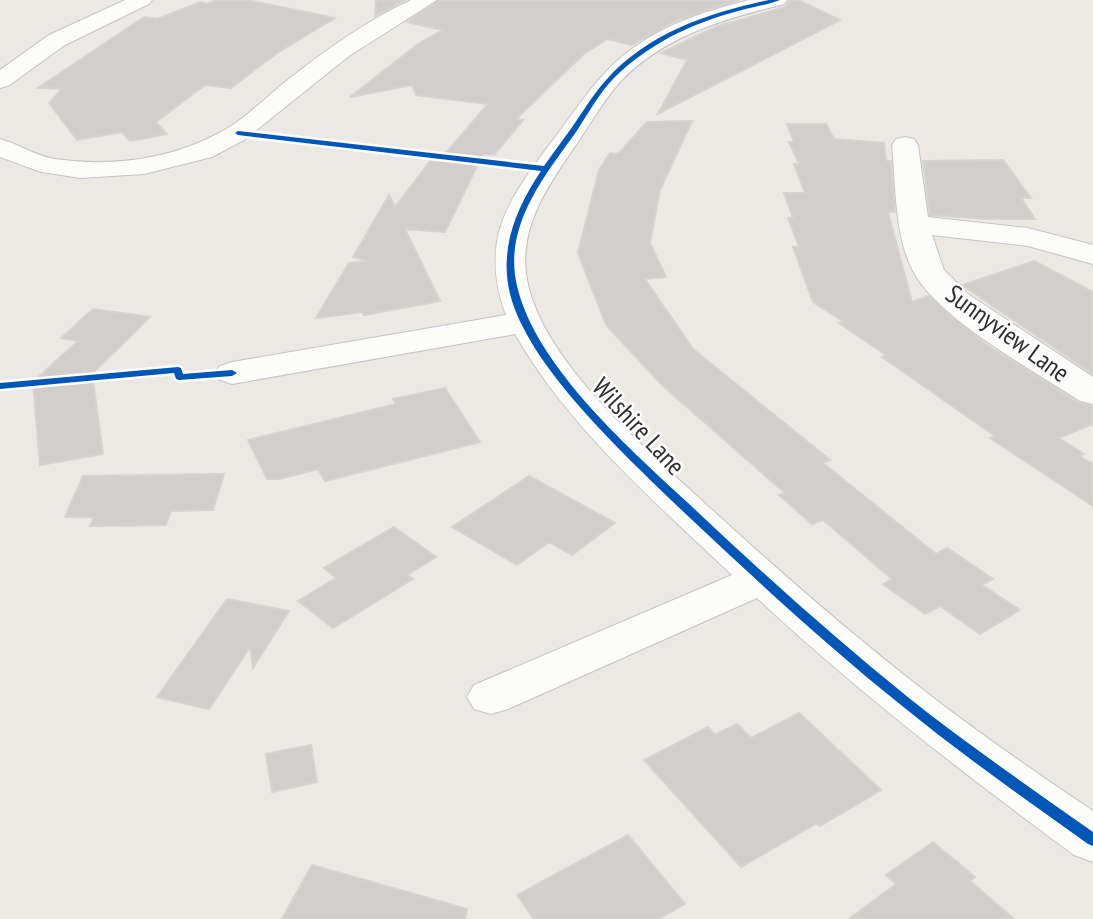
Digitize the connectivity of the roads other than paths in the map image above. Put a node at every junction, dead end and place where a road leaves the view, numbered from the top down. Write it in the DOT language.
graph roads {
  1 [pos="142,0"];
  2 [pos="427,0"];
  3 [pos="777,0"];
  4 [pos="0,82"];
  5 [pos="905,145"];
  6 [pos="0,147"];
  7 [pos="917,225"];
  8 [pos="1093,255"];
  9 [pos="526,322"];
  10 [pos="232,373"];
  11 [pos="1093,393"];
  12 [pos="761,579"];
  13 [pos="491,697"];
  14 [pos="1093,840"];
  1 -- 4 [label="street"];
  2 -- 6 [label="street"];
  3 -- 9 [label="street, Wilshire Lane"];
  5 -- 7 [label="street, Sunnyview Lane"];
  7 -- 8 [label="street"];
  7 -- 11 [label="street, Sunnyview Lane"];
  9 -- 10 [label="street"];
  9 -- 12 [label="street, Wilshire Lane"];
  12 -- 13 [label="street"];
  12 -- 14 [label="street, Wilshire Lane"];
}
